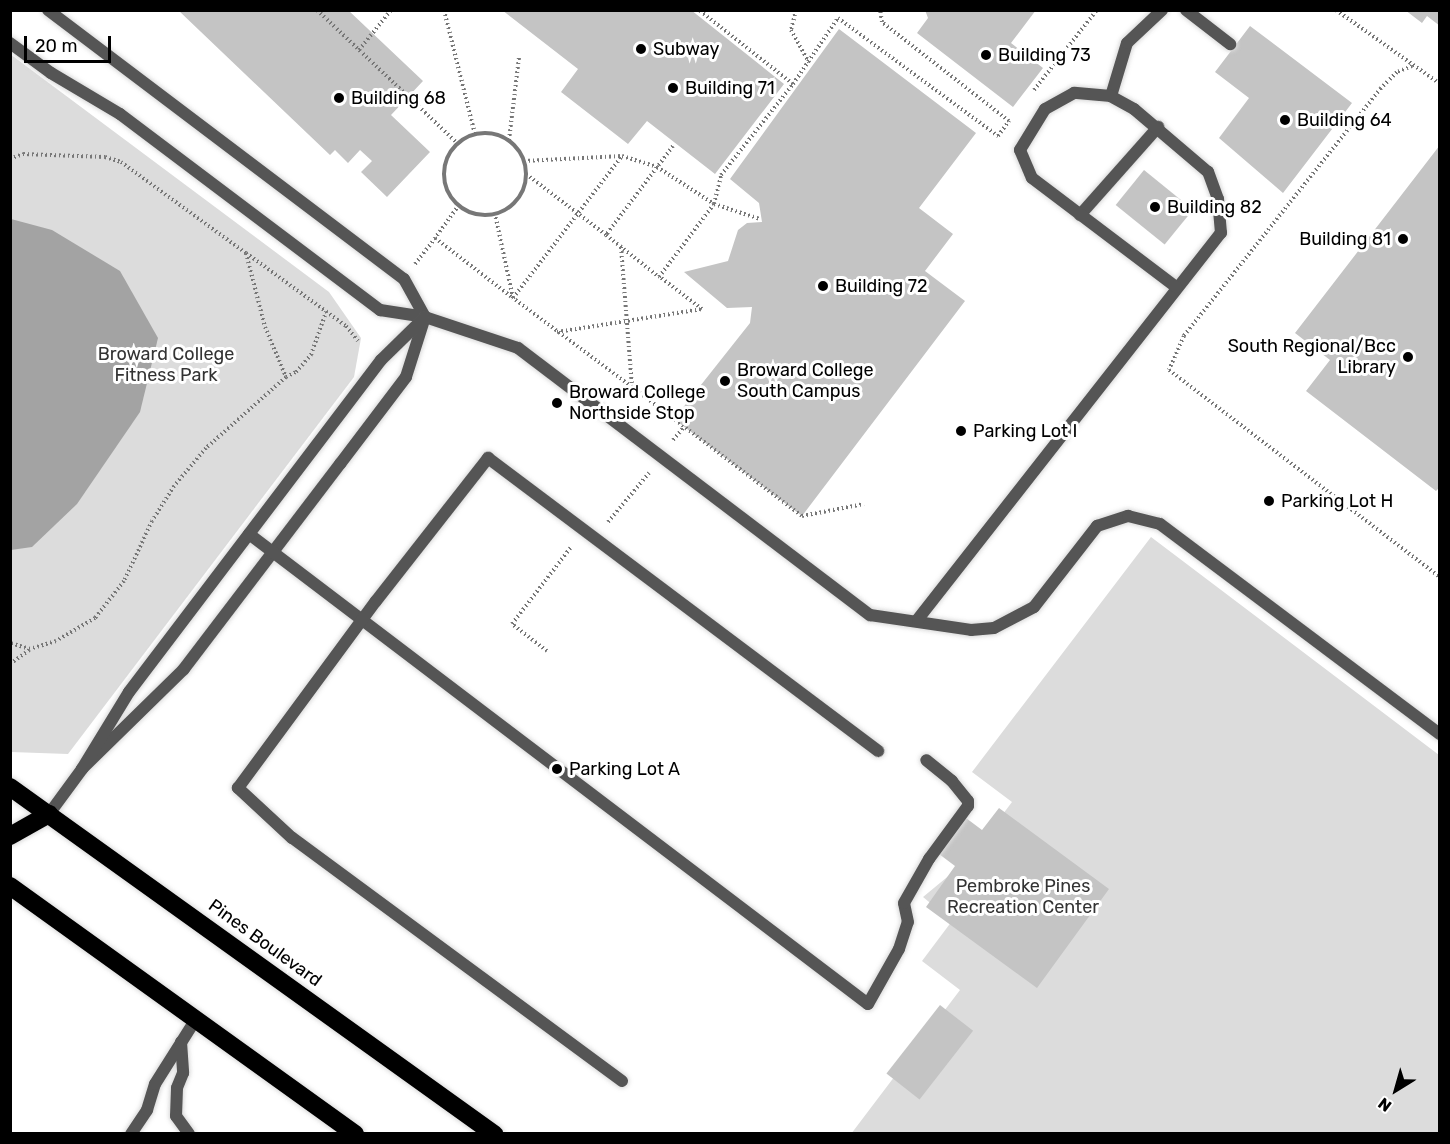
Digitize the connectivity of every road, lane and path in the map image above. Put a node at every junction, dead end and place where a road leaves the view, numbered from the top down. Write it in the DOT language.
graph roads {
  1 [pos="48,10"];
  2 [pos="317,10"];
  3 [pos="391,10"];
  4 [pos="444,10"];
  5 [pos="699,10"];
  6 [pos="796,10"];
  7 [pos="880,10"];
  8 [pos="1097,10"];
  9 [pos="1162,10"];
  10 [pos="1186,10"];
  11 [pos="1336,10"];
  12 [pos="10,43"];
  13 [pos="1230,44"];
  14 [pos="359,50"];
  15 [pos="519,57"];
  16 [pos="809,62"];
  17 [pos="1412,66"];
  18 [pos="793,84"];
  19 [pos="1440,84"];
  20 [pos="1111,96"];
  21 [pos="1026,100"];
  22 [pos="1012,118"];
  23 [pos="1158,127"];
  24 [pos="475,134"];
  25 [pos="998,136"];
  26 [pos="509,140"];
  27 [pos="457,143"];
  28 [pos="673,146"];
  29 [pos="622,156"];
  30 [pos="10,159"];
  31 [pos="524,161"];
  32 [pos="657,167"];
  33 [pos="526,174"];
  34 [pos="714,204"];
  35 [pos="459,205"];
  36 [pos="495,214"];
  37 [pos="578,214"];
  38 [pos="1080,215"];
  39 [pos="760,219"];
  40 [pos="606,234"];
  41 [pos="435,238"];
  42 [pos="621,247"];
  43 [pos="246,253"];
  44 [pos="414,265"];
  45 [pos="659,277"];
  46 [pos="1176,287"];
  47 [pos="513,298"];
  48 [pos="326,312"];
  49 [pos="425,317"];
  50 [pos="627,321"];
  51 [pos="556,332"];
  52 [pos="358,341"];
  53 [pos="286,377"];
  54 [pos="632,387"];
  55 [pos="864,504"];
  56 [pos="612,520"];
  57 [pos="584,530"];
  58 [pos="249,534"];
  59 [pos="272,552"];
  60 [pos="1440,576"];
  61 [pos="918,619"];
  62 [pos="361,621"];
  63 [pos="10,643"];
  64 [pos="30,649"];
  65 [pos="547,651"];
  66 [pos="10,663"];
  67 [pos="1440,734"];
  68 [pos="878,750"];
  69 [pos="926,760"];
  70 [pos="82,770"];
  71 [pos="10,787"];
  72 [pos="49,814"];
  73 [pos="10,836"];
  74 [pos="10,886"];
  75 [pos="196,1019"];
  76 [pos="181,1042"];
  77 [pos="621,1081"];
  78 [pos="131,1134"];
  79 [pos="189,1134"];
  80 [pos="355,1134"];
  81 [pos="494,1134"];
  1 -- 49 [label="lane"];
  2 -- 14 [label="path"];
  3 -- 14 [label="path"];
  4 -- 24 [label="path"];
  5 -- 18 [label="path"];
  6 -- 16 [label="path"];
  7 -- 25 [label="path"];
  8 -- 21 [label="path"];
  9 -- 20 [label="lane"];
  10 -- 13 [label="lane"];
  11 -- 17 [label="path"];
  12 -- 49 [label="lane"];
  14 -- 27 [label="path"];
  15 -- 26 [label="path"];
  16 -- 18 [label="path"];
  16 -- 25 [label="path"];
  17 -- 19 [label="path"];
  17 -- 60 [label="path"];
  18 -- 34 [label="path"];
  20 -- 23 [label="lane"];
  20 -- 38 [label="lane"];
  22 -- 25 [label="path"];
  23 -- 38 [label="lane"];
  23 -- 46 [label="lane"];
  24 -- 26 [label="path"];
  24 -- 27 [label="path"];
  26 -- 31 [label="path"];
  27 -- 35 [label="path"];
  28 -- 32 [label="path"];
  29 -- 31 [label="path"];
  29 -- 32 [label="path"];
  29 -- 37 [label="path"];
  30 -- 43 [label="path"];
  31 -- 33 [label="path"];
  32 -- 34 [label="path"];
  32 -- 40 [label="path"];
  33 -- 36 [label="path"];
  33 -- 37 [label="path"];
  34 -- 39 [label="path"];
  34 -- 45 [label="path"];
  35 -- 36 [label="path"];
  35 -- 41 [label="path"];
  36 -- 47 [label="path"];
  37 -- 40 [label="path"];
  37 -- 47 [label="path"];
  38 -- 46 [label="lane"];
  40 -- 42 [label="path"];
  41 -- 44 [label="path"];
  41 -- 47 [label="path"];
  42 -- 45 [label="path"];
  42 -- 50 [label="path"];
  43 -- 48 [label="path"];
  43 -- 53 [label="path"];
  45 -- 50 [label="path"];
  46 -- 61 [label="lane"];
  47 -- 51 [label="path"];
  48 -- 52 [label="path"];
  48 -- 53 [label="path"];
  49 -- 58 [label="lane"];
  49 -- 59 [label="lane"];
  49 -- 61 [label="lane"];
  50 -- 51 [label="path"];
  50 -- 54 [label="path"];
  51 -- 54 [label="path"];
  53 -- 64 [label="path"];
  54 -- 55 [label="path"];
  56 -- 57 [label="path"];
  57 -- 62 [label="lane"];
  57 -- 65 [label="path"];
  57 -- 68 [label="lane"];
  58 -- 59 [label="lane"];
  58 -- 70 [label="lane"];
  59 -- 62 [label="lane"];
  59 -- 70 [label="lane"];
  61 -- 67 [label="lane"];
  62 -- 69 [label="lane"];
  62 -- 77 [label="lane"];
  63 -- 64 [label="path"];
  64 -- 66 [label="path"];
  70 -- 72 [label="lane"];
  71 -- 72 [label="highway, Pines Boulevard"];
  72 -- 73 [label="highway"];
  72 -- 81 [label="highway, Pines Boulevard"];
  74 -- 75 [label="highway"];
  75 -- 76 [label="lane"];
  75 -- 80 [label="highway"];
  76 -- 78 [label="lane"];
  76 -- 79 [label="lane"];
}
